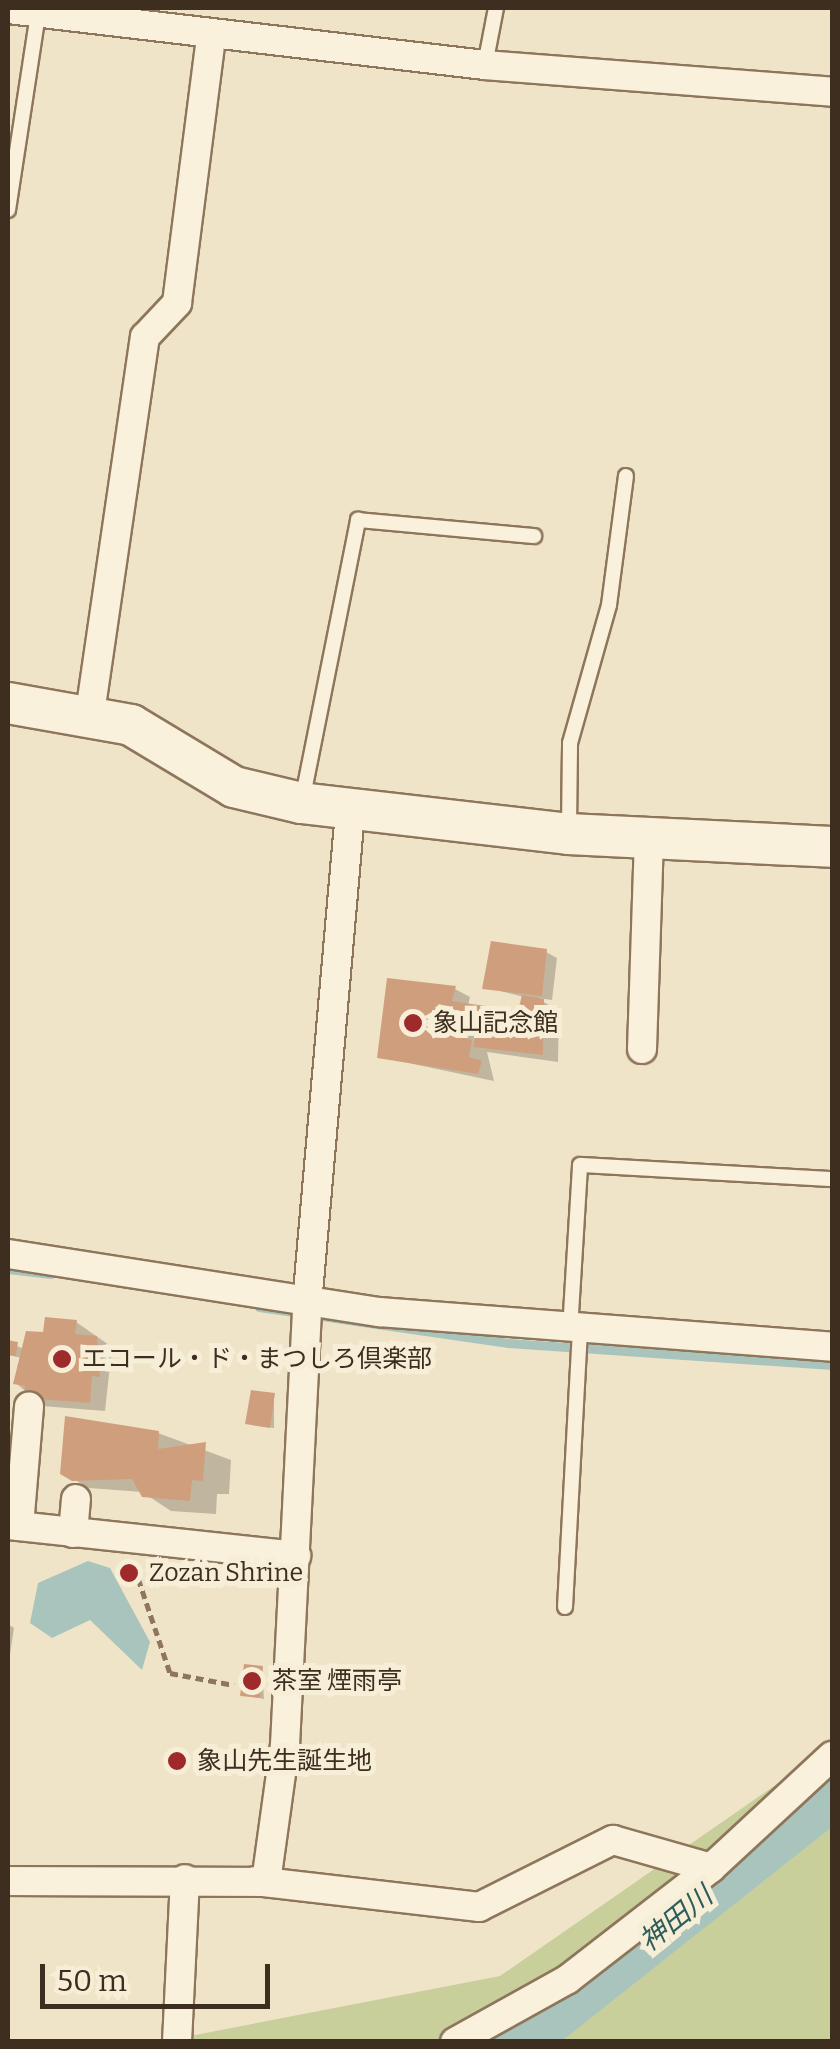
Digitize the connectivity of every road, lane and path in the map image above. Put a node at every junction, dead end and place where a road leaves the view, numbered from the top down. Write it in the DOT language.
graph roads {
  1 [pos="496,8"];
  2 [pos="8,9"];
  3 [pos="38,13"];
  4 [pos="211,38"];
  5 [pos="485,65"];
  6 [pos="832,92"];
  7 [pos="8,210"];
  8 [pos="626,476"];
  9 [pos="534,536"];
  10 [pos="8,703"];
  11 [pos="89,720"];
  12 [pos="301,804"];
  13 [pos="350,810"];
  14 [pos="568,834"];
  15 [pos="650,838"];
  16 [pos="832,846"];
  17 [pos="642,1049"];
  18 [pos="832,1180"];
  19 [pos="8,1254"];
  20 [pos="306,1304"];
  21 [pos="575,1330"];
  22 [pos="832,1347"];
  23 [pos="30,1406"];
  24 [pos="76,1499"];
  25 [pos="13,1526"];
  26 [pos="73,1532"];
  27 [pos="127,1539"];
  28 [pos="296,1556"];
  29 [pos="565,1607"];
  30 [pos="234,1685"];
  31 [pos="832,1756"];
  32 [pos="711,1868"];
  33 [pos="185,1879"];
  34 [pos="8,1881"];
  35 [pos="254,1881"];
  36 [pos="177,2042"];
  37 [pos="456,2042"];
  1 -- 5 [label="lane"];
  2 -- 3 [label="street"];
  3 -- 4 [label="street"];
  3 -- 7 [label="lane"];
  4 -- 5 [label="street"];
  4 -- 11 [label="street"];
  5 -- 6 [label="street"];
  8 -- 14 [label="lane"];
  9 -- 12 [label="lane"];
  10 -- 11 [label="street"];
  11 -- 12 [label="street"];
  12 -- 13 [label="street"];
  13 -- 14 [label="street"];
  13 -- 20 [label="street"];
  14 -- 15 [label="street"];
  15 -- 16 [label="street"];
  15 -- 17 [label="street"];
  18 -- 21 [label="lane"];
  19 -- 20 [label="street"];
  20 -- 21 [label="street"];
  20 -- 28 [label="street"];
  21 -- 22 [label="street"];
  21 -- 29 [label="lane"];
  23 -- 25 [label="street"];
  24 -- 26 [label="street"];
  25 -- 26 [label="street"];
  26 -- 27 [label="street"];
  27 -- 28 [label="street"];
  27 -- 30 [label="path"];
  28 -- 35 [label="street"];
  31 -- 32 [label="street"];
  32 -- 35 [label="street"];
  32 -- 37 [label="street"];
  33 -- 34 [label="street"];
  33 -- 35 [label="street"];
  33 -- 36 [label="street"];
}
